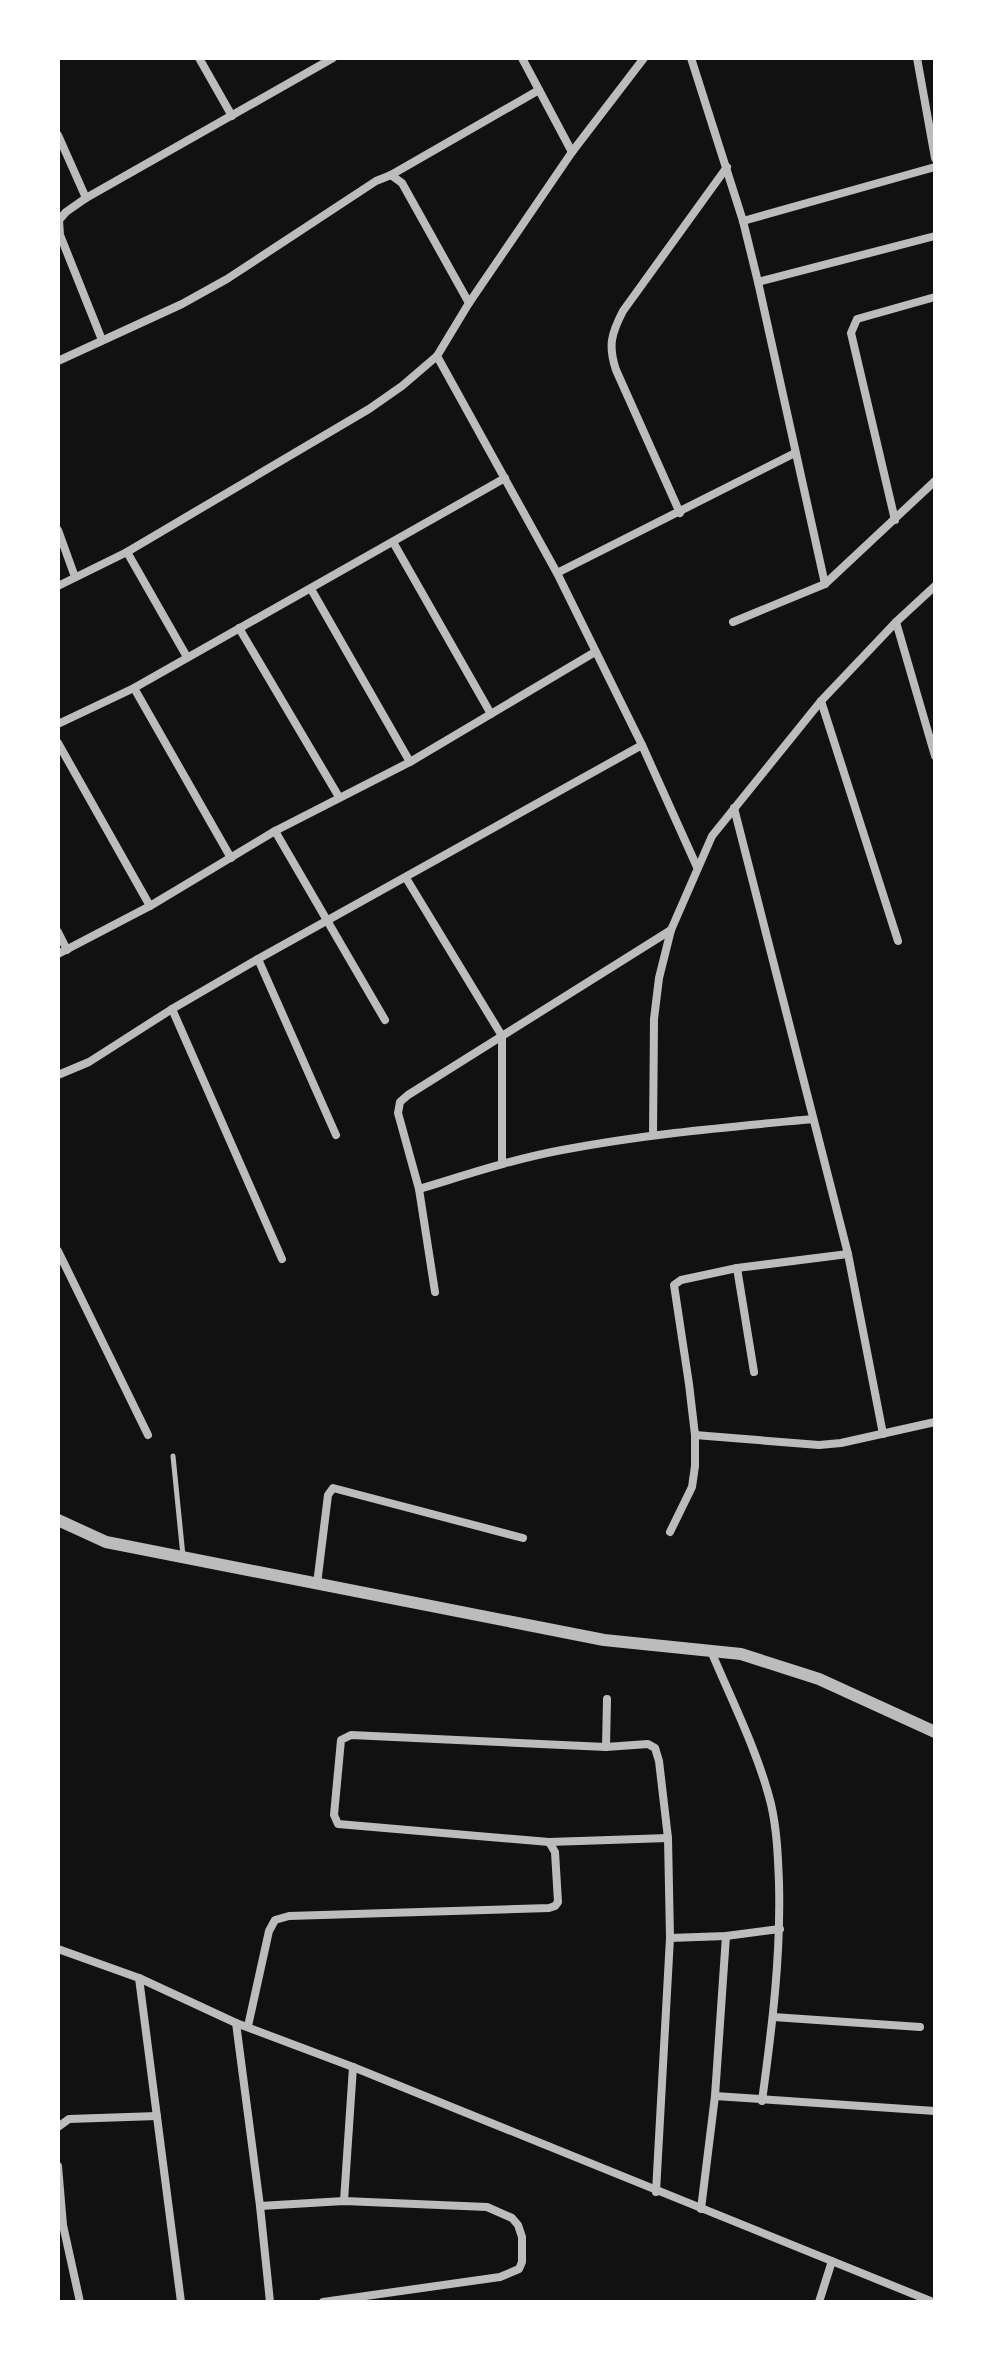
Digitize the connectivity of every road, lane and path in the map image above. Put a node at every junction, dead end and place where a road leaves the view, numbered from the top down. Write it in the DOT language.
graph roads {
  1 [pos="199,58"];
  2 [pos="333,58"];
  3 [pos="522,58"];
  4 [pos="644,58"];
  5 [pos="691,58"];
  6 [pos="917,58"];
  7 [pos="320,61"];
  8 [pos="539,90"];
  9 [pos="232,116"];
  10 [pos="58,135"];
  11 [pos="572,152"];
  12 [pos="935,158"];
  13 [pos="727,167"];
  14 [pos="935,167"];
  15 [pos="391,175"];
  16 [pos="86,198"];
  17 [pos="743,221"];
  18 [pos="935,236"];
  19 [pos="758,282"];
  20 [pos="935,297"];
  21 [pos="469,303"];
  22 [pos="102,340"];
  23 [pos="437,356"];
  24 [pos="58,361"];
  25 [pos="795,453"];
  26 [pos="505,478"];
  27 [pos="935,481"];
  28 [pos="680,513"];
  29 [pos="895,520"];
  30 [pos="58,530"];
  31 [pos="393,542"];
  32 [pos="127,552"];
  33 [pos="557,573"];
  34 [pos="75,577"];
  35 [pos="825,584"];
  36 [pos="58,586"];
  37 [pos="935,586"];
  38 [pos="311,589"];
  39 [pos="733,622"];
  40 [pos="896,622"];
  41 [pos="239,628"];
  42 [pos="595,652"];
  43 [pos="187,657"];
  44 [pos="134,688"];
  45 [pos="821,701"];
  46 [pos="491,714"];
  47 [pos="58,724"];
  48 [pos="58,743"];
  49 [pos="642,745"];
  50 [pos="935,756"];
  51 [pos="410,762"];
  52 [pos="339,797"];
  53 [pos="734,808"];
  54 [pos="275,831"];
  55 [pos="231,858"];
  56 [pos="697,867"];
  57 [pos="406,878"];
  58 [pos="150,906"];
  59 [pos="326,921"];
  60 [pos="671,930"];
  61 [pos="58,932"];
  62 [pos="898,941"];
  63 [pos="62,952"];
  64 [pos="258,959"];
  65 [pos="172,1009"];
  66 [pos="385,1020"];
  67 [pos="502,1036"];
  68 [pos="58,1075"];
  69 [pos="813,1119"];
  70 [pos="336,1135"];
  71 [pos="653,1135"];
  72 [pos="502,1164"];
  73 [pos="419,1189"];
  74 [pos="58,1251"];
  75 [pos="848,1254"];
  76 [pos="282,1259"];
  77 [pos="737,1268"];
  78 [pos="435,1292"];
  79 [pos="754,1372"];
  80 [pos="935,1422"];
  81 [pos="883,1434"];
  82 [pos="148,1435"];
  83 [pos="695,1435"];
  84 [pos="173,1456"];
  85 [pos="58,1520"];
  86 [pos="670,1532"];
  87 [pos="523,1538"];
  88 [pos="183,1557"];
  89 [pos="317,1584"];
  90 [pos="711,1651"];
  91 [pos="607,1699"];
  92 [pos="935,1732"];
  93 [pos="606,1747"];
  94 [pos="668,1838"];
  95 [pos="549,1842"];
  96 [pos="780,1929"];
  97 [pos="726,1936"];
  98 [pos="670,1938"];
  99 [pos="58,1949"];
  100 [pos="139,1978"];
  101 [pos="773,2017"];
  102 [pos="236,2023"];
  103 [pos="248,2026"];
  104 [pos="920,2027"];
  105 [pos="353,2067"];
  106 [pos="715,2096"];
  107 [pos="762,2101"];
  108 [pos="935,2111"];
  109 [pos="157,2116"];
  110 [pos="58,2127"];
  111 [pos="58,2166"];
  112 [pos="656,2192"];
  113 [pos="344,2201"];
  114 [pos="260,2206"];
  115 [pos="701,2209"];
  116 [pos="60,2225"];
  117 [pos="832,2261"];
  118 [pos="80,2302"];
  119 [pos="181,2302"];
  120 [pos="270,2302"];
  121 [pos="323,2302"];
  122 [pos="819,2302"];
  123 [pos="931,2302"];
  1 -- 9 [label="street"];
  2 -- 7 [label="street"];
  3 -- 8 [label="street"];
  4 -- 11 [label="street"];
  5 -- 13 [label="street"];
  6 -- 12 [label="street"];
  7 -- 9 [label="street"];
  8 -- 11 [label="street"];
  8 -- 15 [label="street"];
  9 -- 16 [label="street"];
  10 -- 16 [label="street"];
  11 -- 21 [label="street"];
  13 -- 17 [label="street"];
  13 -- 28 [label="street"];
  14 -- 17 [label="street"];
  15 -- 21 [label="street"];
  15 -- 22 [label="street"];
  16 -- 22 [label="street"];
  17 -- 19 [label="street"];
  18 -- 19 [label="street"];
  19 -- 25 [label="street"];
  20 -- 29 [label="street"];
  21 -- 23 [label="street"];
  22 -- 24 [label="street"];
  23 -- 26 [label="street"];
  23 -- 32 [label="street"];
  25 -- 28 [label="street"];
  25 -- 35 [label="street"];
  26 -- 31 [label="street"];
  26 -- 33 [label="street"];
  27 -- 29 [label="street"];
  28 -- 33 [label="street"];
  29 -- 35 [label="street"];
  30 -- 34 [label="street"];
  31 -- 38 [label="street"];
  31 -- 46 [label="street"];
  32 -- 34 [label="street"];
  32 -- 43 [label="street"];
  33 -- 42 [label="street"];
  34 -- 36 [label="street"];
  35 -- 39 [label="street"];
  37 -- 40 [label="street"];
  38 -- 41 [label="street"];
  38 -- 51 [label="street"];
  40 -- 45 [label="street"];
  40 -- 50 [label="street"];
  41 -- 43 [label="street"];
  41 -- 52 [label="street"];
  42 -- 46 [label="street"];
  42 -- 49 [label="street"];
  43 -- 44 [label="street"];
  44 -- 47 [label="street"];
  44 -- 55 [label="street"];
  45 -- 53 [label="street"];
  45 -- 62 [label="street"];
  46 -- 51 [label="street"];
  48 -- 58 [label="street"];
  49 -- 56 [label="street"];
  49 -- 57 [label="street"];
  51 -- 52 [label="street"];
  52 -- 54 [label="street"];
  53 -- 56 [label="street"];
  53 -- 69 [label="street"];
  54 -- 55 [label="street"];
  54 -- 59 [label="street"];
  55 -- 58 [label="street"];
  56 -- 60 [label="street"];
  57 -- 59 [label="street"];
  57 -- 67 [label="street"];
  58 -- 63 [label="street"];
  59 -- 64 [label="street"];
  59 -- 66 [label="street"];
  60 -- 67 [label="street"];
  60 -- 71 [label="street"];
  61 -- 63 [label="street"];
  64 -- 65 [label="street"];
  64 -- 70 [label="street"];
  65 -- 68 [label="street"];
  65 -- 76 [label="street"];
  67 -- 72 [label="street"];
  67 -- 73 [label="street"];
  69 -- 71 [label="street"];
  69 -- 75 [label="street"];
  71 -- 72 [label="street"];
  72 -- 73 [label="street"];
  73 -- 78 [label="street"];
  74 -- 82 [label="street"];
  75 -- 77 [label="street"];
  75 -- 81 [label="street"];
  77 -- 79 [label="street"];
  77 -- 83 [label="street"];
  80 -- 81 [label="street"];
  81 -- 83 [label="street"];
  83 -- 86 [label="street"];
  84 -- 88 [label="lane"];
  85 -- 88 [label="street"];
  87 -- 89 [label="street"];
  88 -- 89 [label="street"];
  89 -- 90 [label="street"];
  90 -- 92 [label="street"];
  90 -- 96 [label="street"];
  91 -- 93 [label="street"];
  93 -- 94 [label="street"];
  93 -- 95 [label="street"];
  94 -- 95 [label="street"];
  94 -- 98 [label="street"];
  95 -- 103 [label="street"];
  96 -- 97 [label="street"];
  96 -- 101 [label="street"];
  97 -- 98 [label="street"];
  97 -- 106 [label="street"];
  98 -- 112 [label="street"];
  99 -- 100 [label="street"];
  100 -- 102 [label="street"];
  100 -- 109 [label="street"];
  101 -- 104 [label="street"];
  101 -- 107 [label="street"];
  102 -- 103 [label="street"];
  102 -- 114 [label="street"];
  103 -- 105 [label="street"];
  105 -- 112 [label="street"];
  105 -- 113 [label="street"];
  106 -- 107 [label="street"];
  106 -- 115 [label="street"];
  107 -- 108 [label="street"];
  109 -- 110 [label="street"];
  109 -- 119 [label="street"];
  111 -- 116 [label="street"];
  112 -- 115 [label="street"];
  113 -- 114 [label="street"];
  113 -- 121 [label="street"];
  114 -- 120 [label="street"];
  115 -- 117 [label="street"];
  116 -- 118 [label="street"];
  117 -- 122 [label="street"];
  117 -- 123 [label="street"];
}
